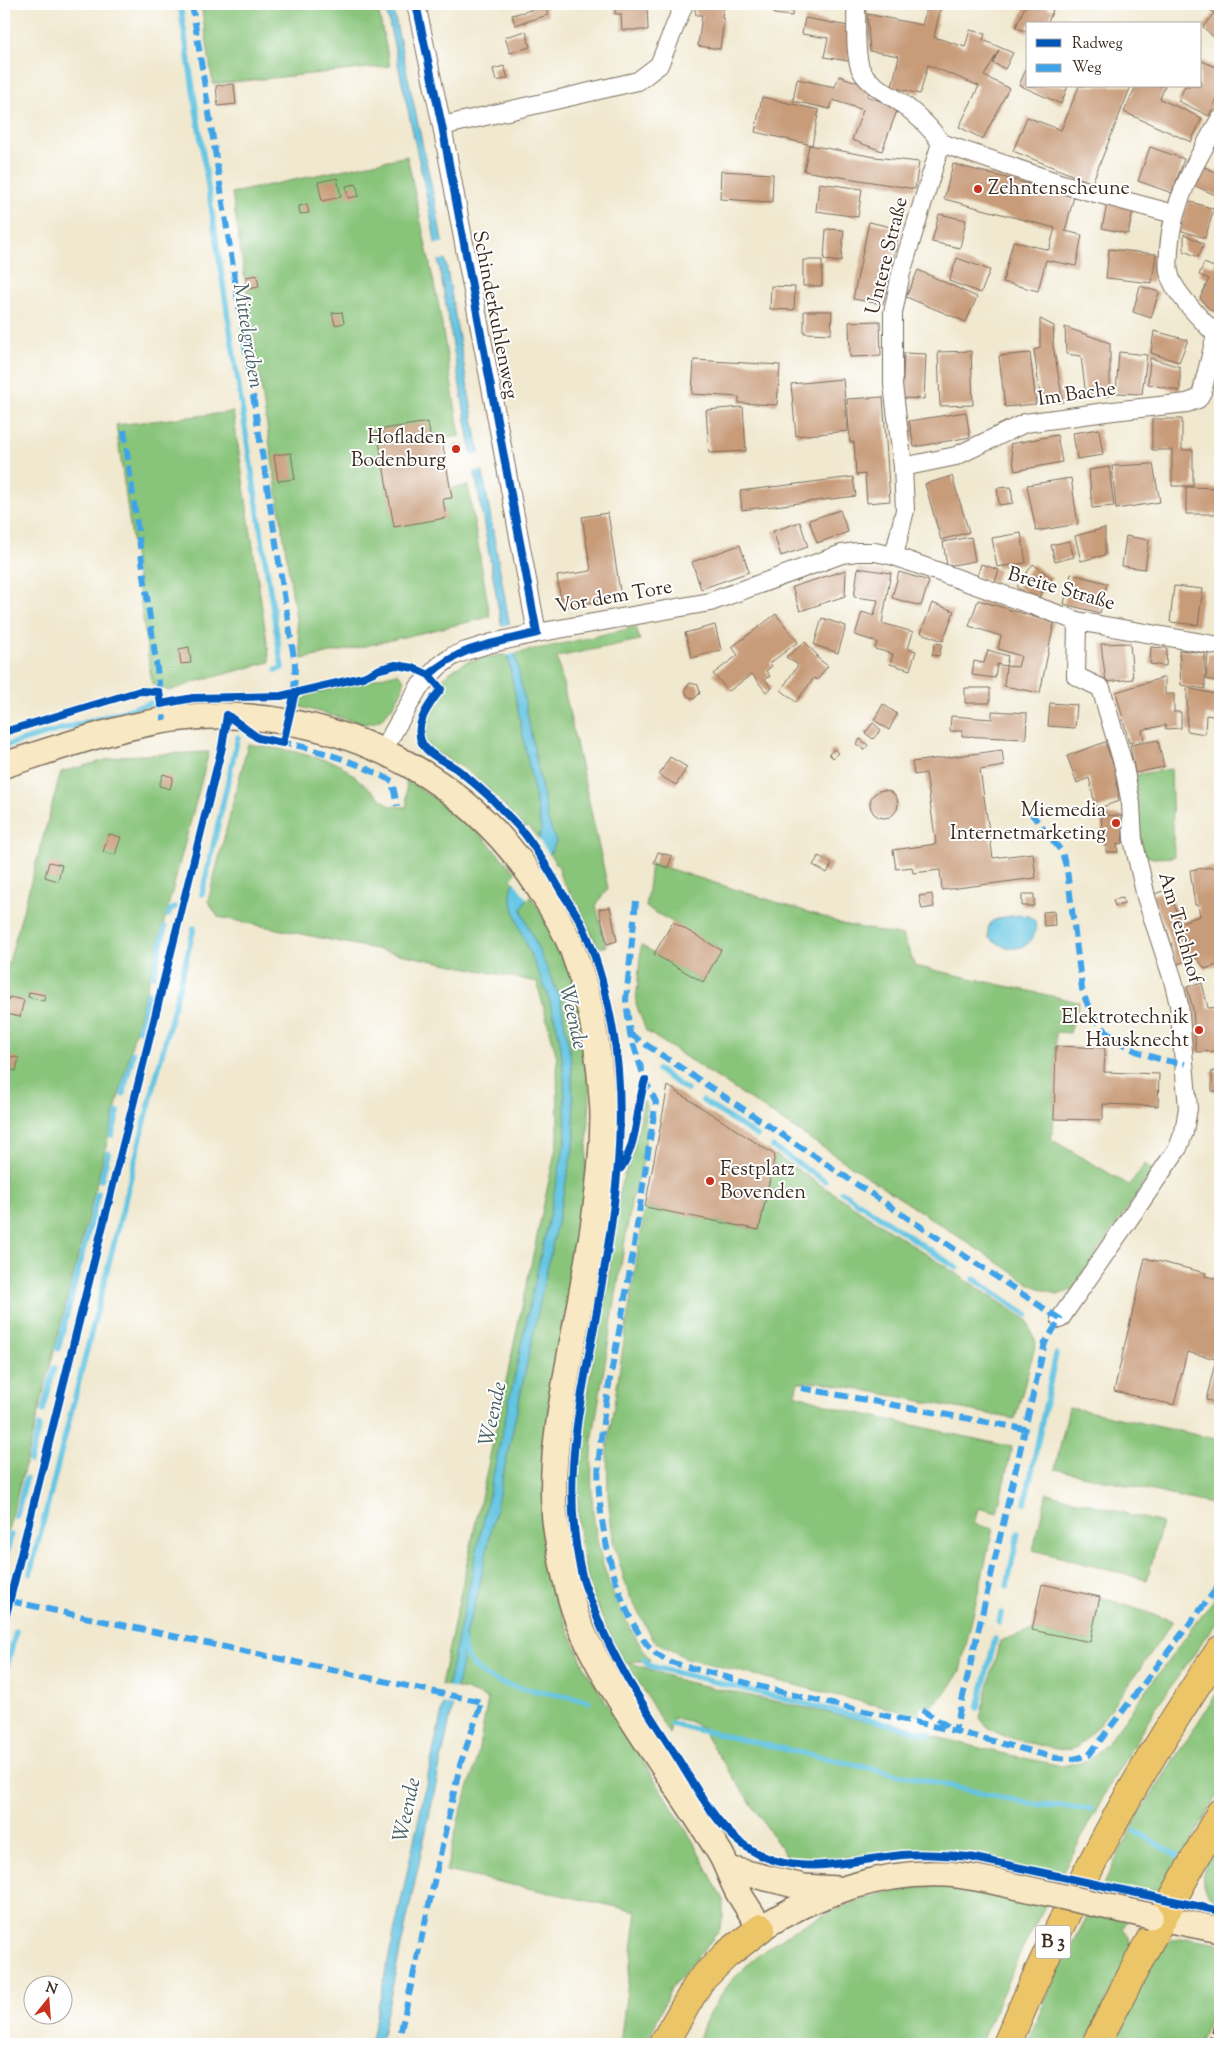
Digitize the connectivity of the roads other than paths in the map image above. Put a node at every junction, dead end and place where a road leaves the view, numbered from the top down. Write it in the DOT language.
graph roads {
  1 [pos="416,4"];
  2 [pos="684,4"];
  3 [pos="856,4"];
  4 [pos="1220,119"];
  5 [pos="442,126"];
  6 [pos="942,143"];
  7 [pos="1174,214"];
  8 [pos="1218,336"];
  9 [pos="903,467"];
  10 [pos="894,556"];
  11 [pos="1077,621"];
  12 [pos="531,635"];
  13 [pos="1220,646"];
  14 [pos="383,750"];
  15 [pos="4,764"];
  16 [pos="1060,1319"];
  17 [pos="1220,1650"];
  18 [pos="1220,1813"];
  19 [pos="730,1864"];
  20 [pos="845,1889"];
  21 [pos="1157,1917"];
  22 [pos="765,1926"];
  23 [pos="1220,1930"];
  24 [pos="680,2012"];
  25 [pos="663,2044"];
  26 [pos="682,2044"];
  27 [pos="1007,2044"];
  28 [pos="1096,2044"];
  1 -- 5 [label="street, Schinderkuhlenweg"];
  2 -- 5 [label="street"];
  3 -- 6 [label="street"];
  4 -- 7 [label="street"];
  5 -- 12 [label="street, Schinderkuhlenweg"];
  6 -- 7 [label="street"];
  6 -- 9 [label="street, Untere Straße"];
  7 -- 8 [label="street, Im Bache"];
  8 -- 9 [label="street, Im Bache"];
  9 -- 10 [label="street, Untere Straße"];
  10 -- 11 [label="street, Breite Straße"];
  10 -- 12 [label="street, Vor dem Tore"];
  11 -- 13 [label="street, Breite Straße"];
  11 -- 16 [label="street, Am Teichhof"];
  12 -- 14 [label="street, Vor dem Tore"];
  14 -- 15 [label="main road"];
  14 -- 19 [label="main road"];
  17 -- 27 [label="highway, B 3"];
  18 -- 21 [label="highway"];
  19 -- 20 [label="main road"];
  19 -- 22 [label="main road"];
  20 -- 21 [label="main road, bridge"];
  20 -- 22 [label="main road"];
  21 -- 23 [label="main road"];
  21 -- 28 [label="highway"];
  22 -- 24 [label="highway"];
  24 -- 25 [label="highway"];
  24 -- 26 [label="highway"];
}
